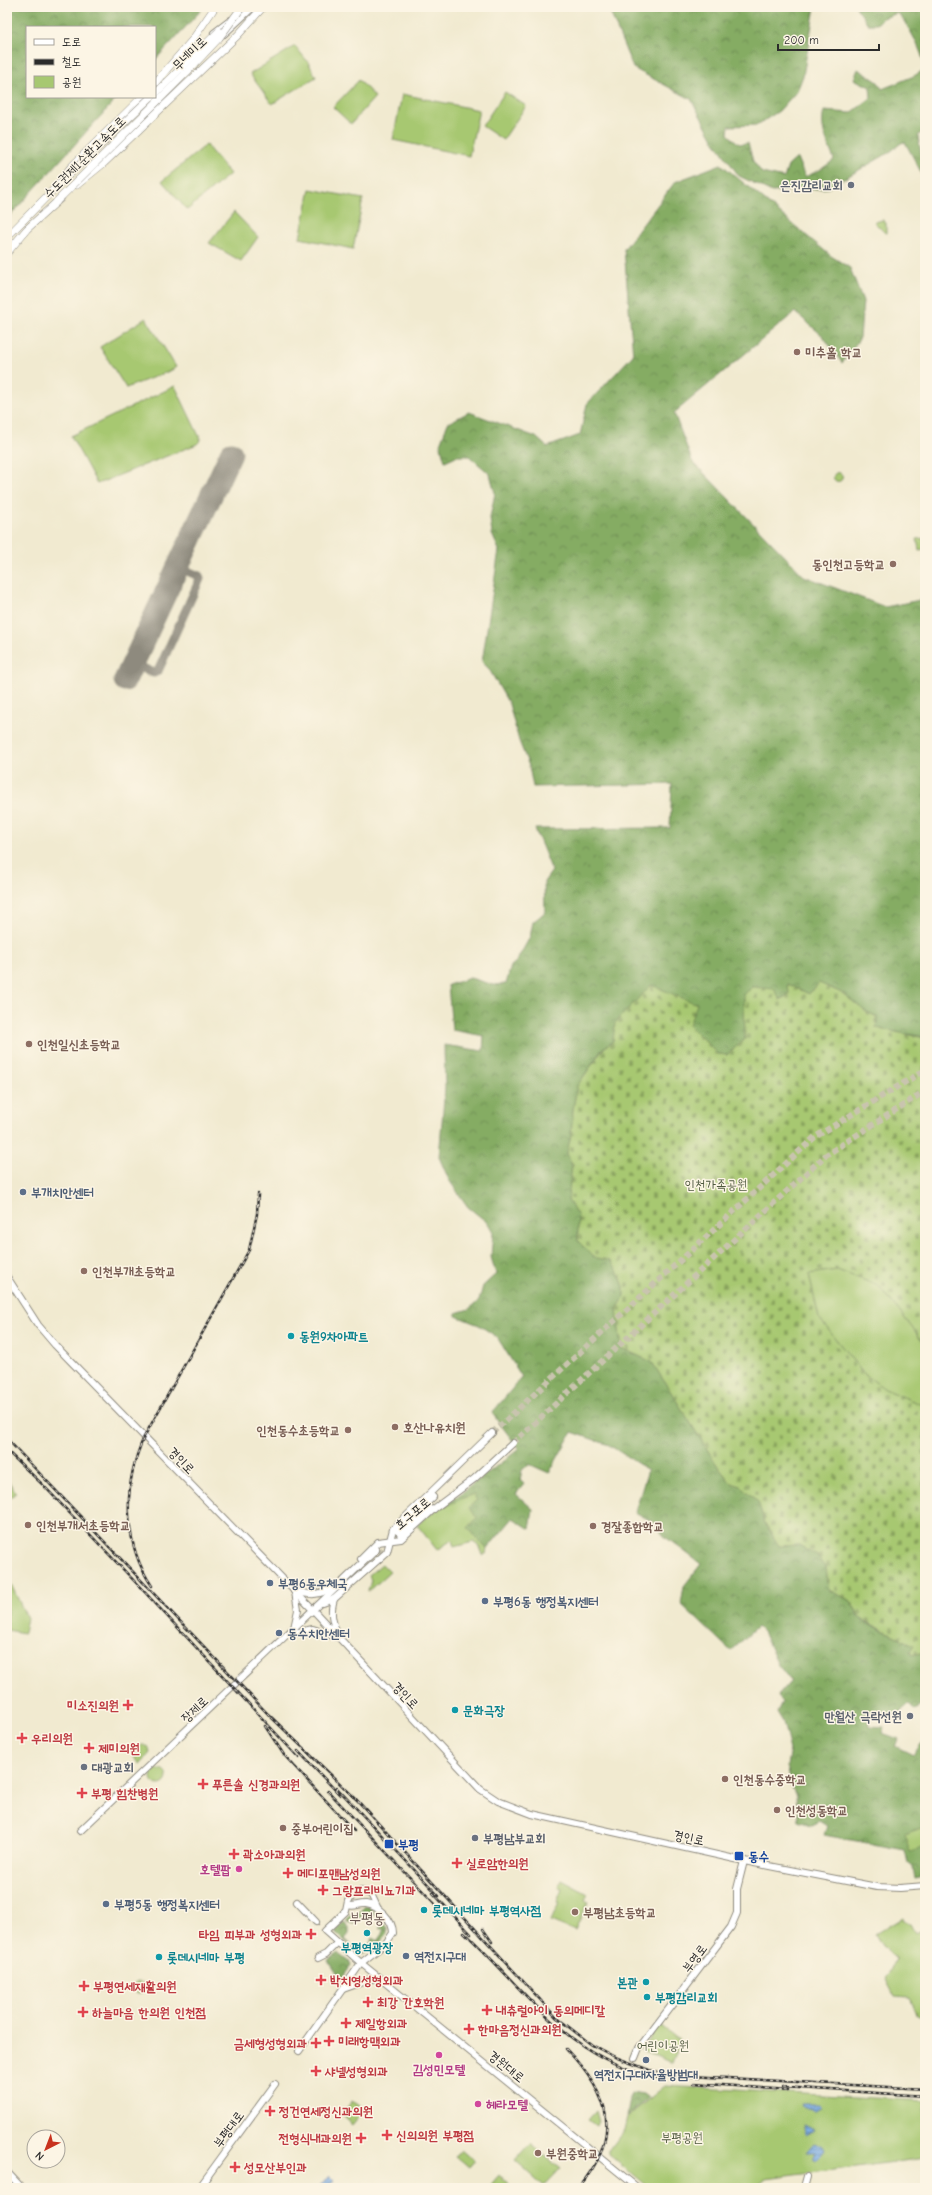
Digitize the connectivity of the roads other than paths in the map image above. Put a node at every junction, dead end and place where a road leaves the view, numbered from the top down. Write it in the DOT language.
graph roads {
  1 [pos="215,7"];
  2 [pos="236,7"];
  3 [pos="244,7"];
  4 [pos="253,7"];
  5 [pos="263,7"];
  6 [pos="156,82"];
  7 [pos="156,89"];
  8 [pos="156,93"];
  9 [pos="141,98"];
  10 [pos="149,98"];
  11 [pos="149,98"];
  12 [pos="56,187"];
  13 [pos="57,201"];
  14 [pos="7,236"];
  15 [pos="7,242"];
  16 [pos="7,253"];
  17 [pos="7,1276"];
  18 [pos="10,1286"];
  19 [pos="492,1433"];
  20 [pos="513,1443"];
  21 [pos="474,1453"];
  22 [pos="487,1467"];
  23 [pos="389,1541"];
  24 [pos="377,1552"];
  25 [pos="327,1590"];
  26 [pos="294,1591"];
  27 [pos="334,1599"];
  28 [pos="322,1603"];
  29 [pos="314,1611"];
  30 [pos="294,1629"];
  31 [pos="288,1635"];
  32 [pos="339,1638"];
  33 [pos="80,1831"];
  34 [pos="744,1861"];
  35 [pos="925,1886"];
  36 [pos="297,1902"];
  37 [pos="348,1905"];
  38 [pos="378,1908"];
  39 [pos="316,1922"];
  40 [pos="337,1943"];
  41 [pos="318,1958"];
  42 [pos="361,1963"];
  43 [pos="383,1980"];
  44 [pos="342,1989"];
  45 [pos="299,2051"];
  46 [pos="635,2058"];
  47 [pos="276,2084"];
  48 [pos="7,2172"];
  49 [pos="807,2176"];
  50 [pos="22,2188"];
  51 [pos="199,2188"];
  52 [pos="638,2188"];
  53 [pos="804,2188"];
  1 -- 6 [label="highway"];
  2 -- 8 [label="highway, bridge"];
  3 -- 7 [label="main road, 무네미로"];
  3 -- 13 [label="highway, 수도권제1순환고속도로, bridge"];
  4 -- 16 [label="main road, 무네미로"];
  5 -- 13 [label="highway, bridge"];
  9 -- 12 [label="highway, bridge"];
  10 -- 12 [label="highway, 수도권제1순환고속도로, bridge"];
  11 -- 15 [label="main road"];
  12 -- 14 [label="highway, 수도권제1순환고속도로"];
  13 -- 16 [label="highway, 수도권제1순환고속도로"];
  17 -- 18 [label="main road, 경인로"];
  18 -- 26 [label="main road, 경인로"];
  19 -- 21 [label="main road, 호구포로"];
  20 -- 22 [label="main road, 호구포로"];
  21 -- 22 [label="main road, 호구포로"];
  21 -- 23 [label="main road, 호구포로"];
  22 -- 23 [label="main road, 호구포로"];
  23 -- 25 [label="main road"];
  23 -- 27 [label="main road"];
  24 -- 28 [label="main road, 장제로"];
  25 -- 26 [label="main road"];
  25 -- 28 [label="main road"];
  26 -- 29 [label="main road, 경인로"];
  26 -- 30 [label="main road"];
  27 -- 28 [label="main road"];
  27 -- 32 [label="main road"];
  28 -- 29 [label="main road, 장제로"];
  29 -- 30 [label="main road, 장제로"];
  29 -- 32 [label="main road, 경인로"];
  30 -- 31 [label="main road, 장제로"];
  31 -- 32 [label="main road"];
  31 -- 33 [label="main road, 장제로"];
  32 -- 34 [label="main road, 경인로"];
  34 -- 35 [label="main road, 경인로"];
  34 -- 46 [label="main road, 부영로"];
  36 -- 39 [label="main road"];
  37 -- 38 [label="main road"];
  37 -- 38 [label="main road"];
  37 -- 40 [label="main road, 경원대로"];
  38 -- 42 [label="main road"];
  40 -- 41 [label="main road"];
  40 -- 42 [label="main road, 경원대로"];
  42 -- 43 [label="main road, 경원대로"];
  42 -- 44 [label="main road"];
  43 -- 44 [label="main road"];
  43 -- 52 [label="main road, 경원대로"];
  44 -- 45 [label="main road"];
  47 -- 51 [label="main road, 부평대로"];
  48 -- 50 [label="main road"];
  49 -- 53 [label="main road"];
}
